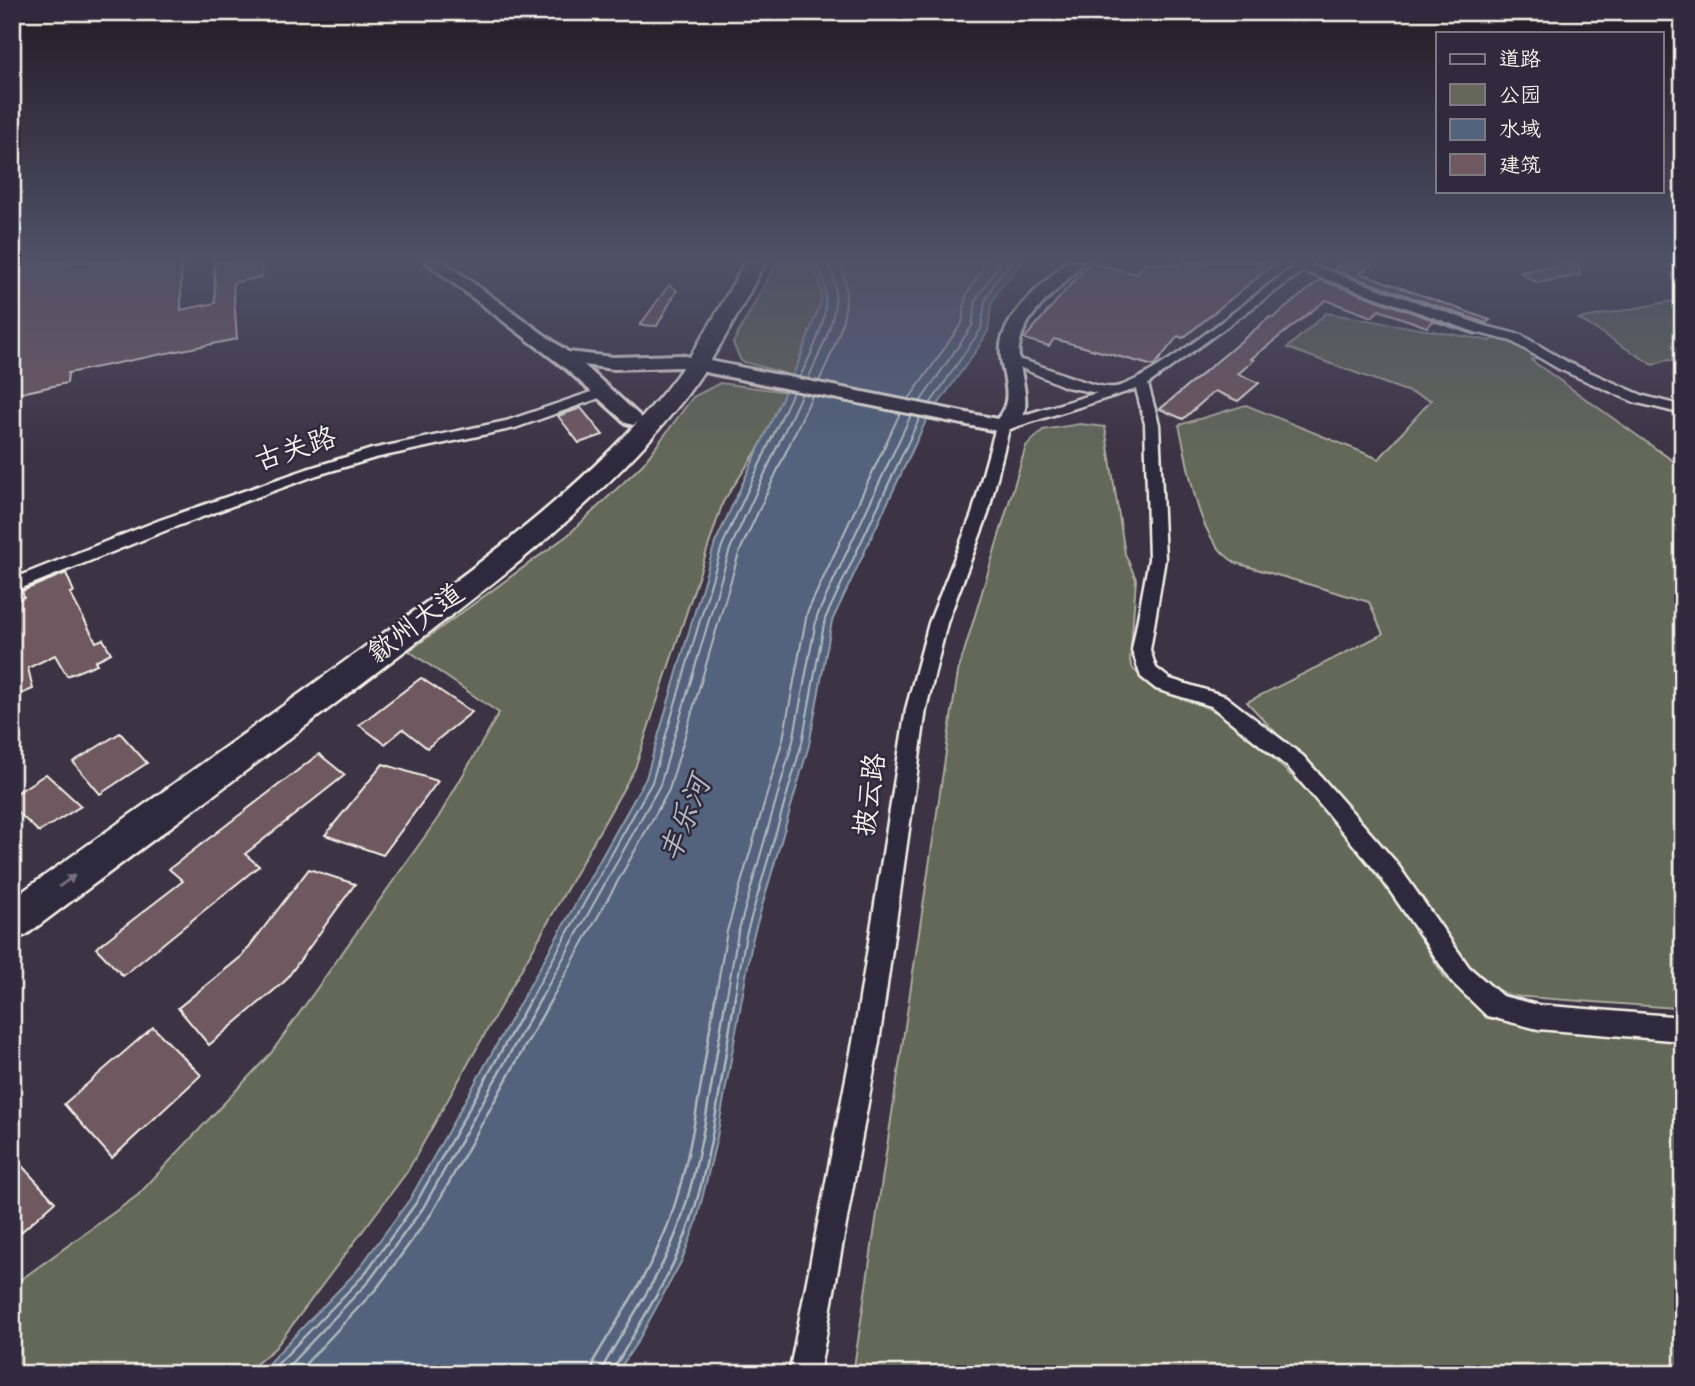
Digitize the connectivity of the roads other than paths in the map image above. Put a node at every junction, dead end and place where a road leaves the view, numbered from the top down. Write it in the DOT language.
graph roads {
  1 [pos="521,327"];
  2 [pos="706,327"];
  3 [pos="712,327"];
  4 [pos="1019,327"];
  5 [pos="1219,327"];
  6 [pos="1474,327"];
  7 [pos="562,357"];
  8 [pos="1010,360"];
  9 [pos="688,362"];
  10 [pos="1141,383"];
  11 [pos="603,392"];
  12 [pos="1117,392"];
  13 [pos="1683,411"];
  14 [pos="633,419"];
  15 [pos="1002,426"];
  16 [pos="12,586"];
  17 [pos="12,895"];
  18 [pos="12,922"];
  19 [pos="1683,1029"];
  20 [pos="804,1374"];
  1 -- 7 [label="street"];
  2 -- 9 [label="highway, 歙州大道"];
  3 -- 9 [label="highway, 歙州大道"];
  4 -- 8 [label="street, 披云路"];
  5 -- 10 [label="street"];
  6 -- 13 [label="street"];
  7 -- 9 [label="street"];
  7 -- 11 [label="street"];
  8 -- 12 [label="street"];
  8 -- 15 [label="street, 披云路"];
  9 -- 14 [label="highway, 歙州大道"];
  9 -- 15 [label="street"];
  18 -- 9 [label="highway, 歙州大道, one-way"];
  10 -- 12 [label="street"];
  10 -- 19 [label="street"];
  11 -- 14 [label="street"];
  11 -- 16 [label="street, 古关路"];
  12 -- 15 [label="street"];
  14 -- 17 [label="highway, 歙州大道"];
  15 -- 20 [label="street, 披云路"];
}
